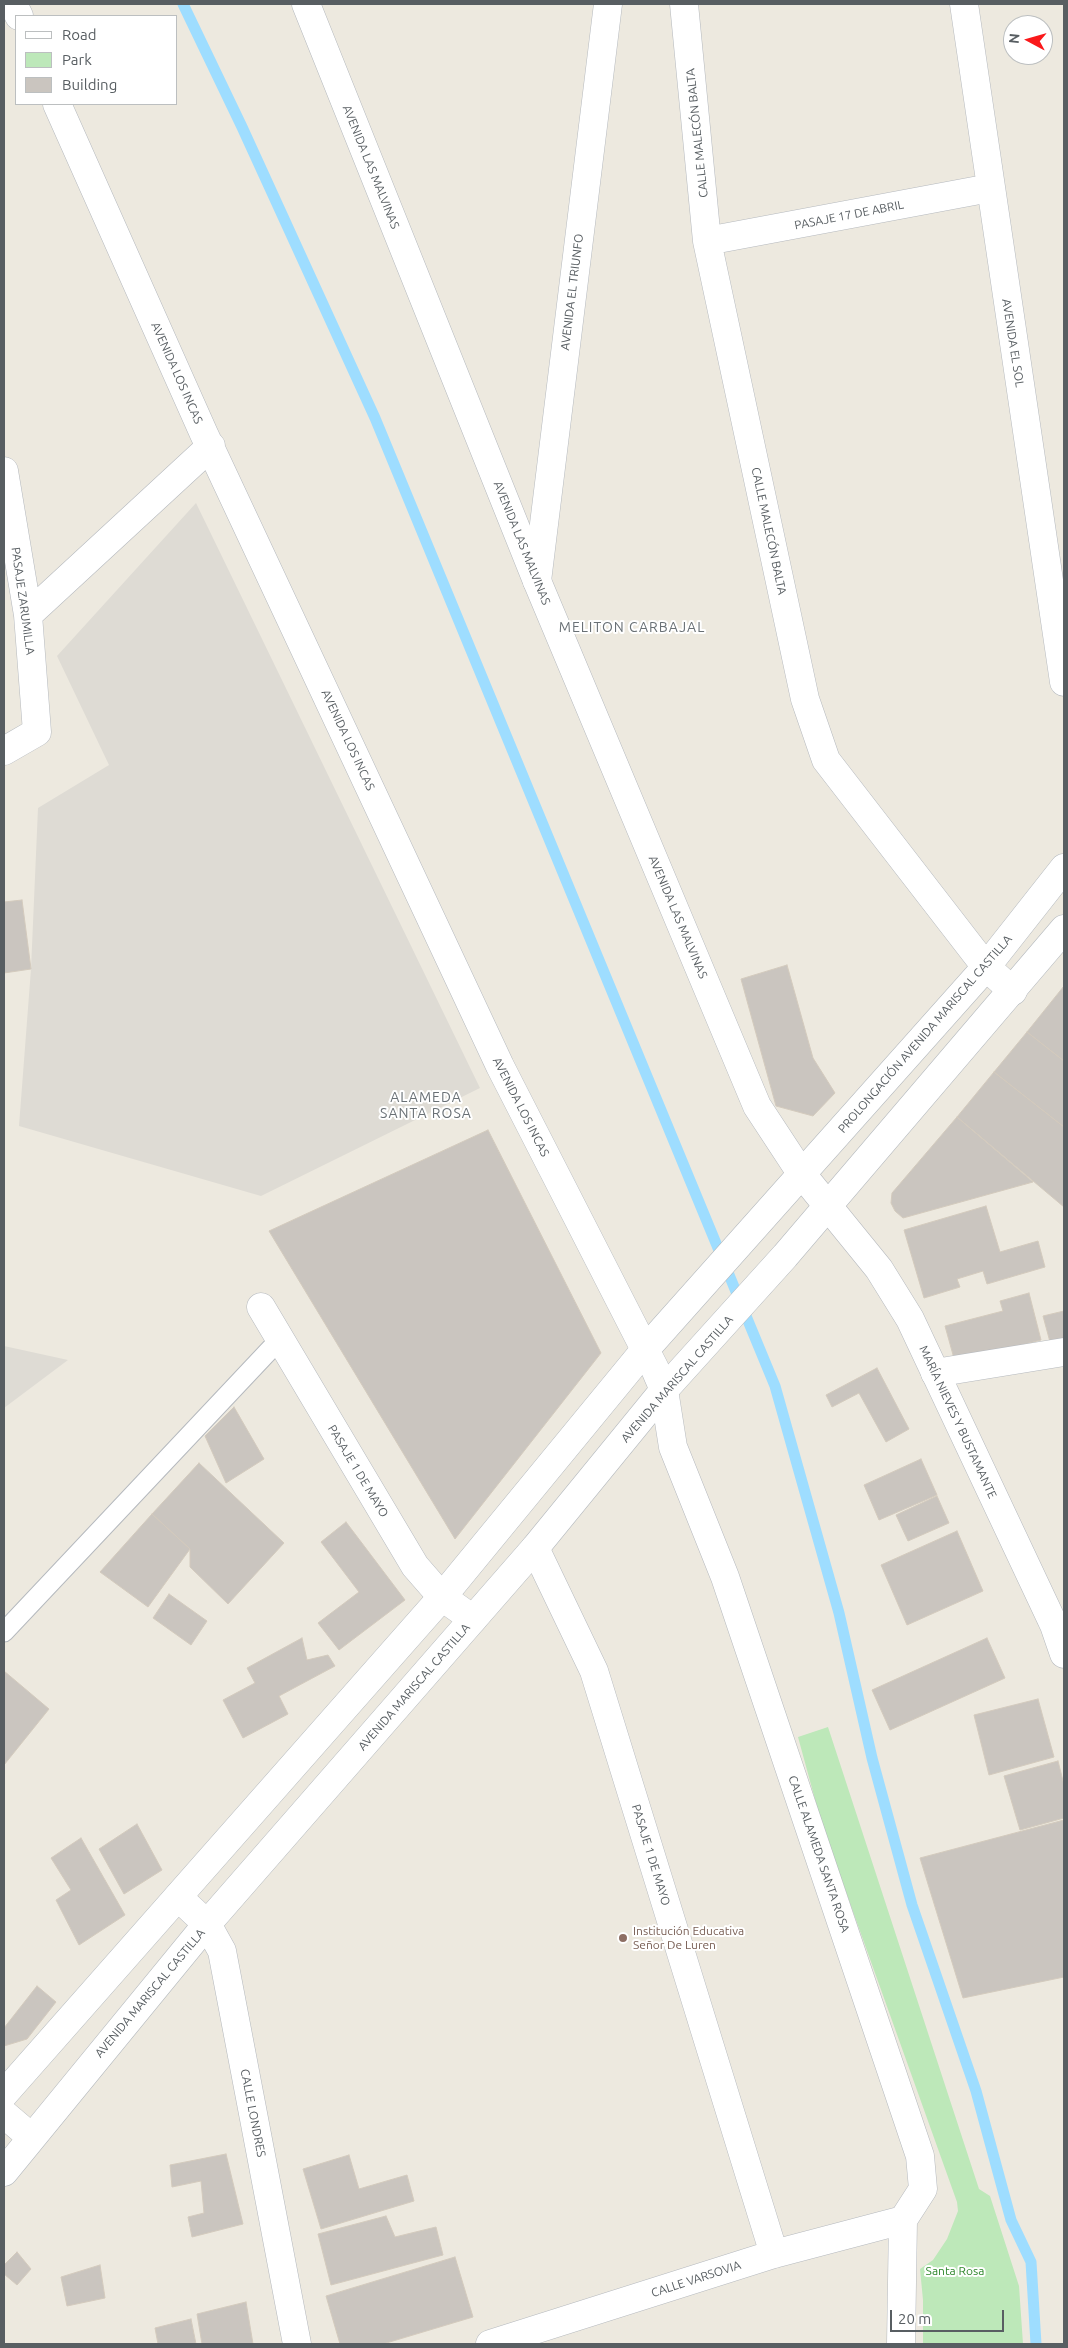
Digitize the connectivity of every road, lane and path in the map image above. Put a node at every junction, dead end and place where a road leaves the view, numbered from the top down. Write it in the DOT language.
graph roads {
  1 [pos="306,4"];
  2 [pos="608,4"];
  3 [pos="684,4"];
  4 [pos="964,4"];
  5 [pos="58,105"];
  6 [pos="990,188"];
  7 [pos="707,241"];
  8 [pos="211,446"];
  9 [pos="4,471"];
  10 [pos="537,581"];
  11 [pos="28,615"];
  12 [pos="1064,682"];
  13 [pos="4,751"];
  14 [pos="1064,868"];
  15 [pos="1064,929"];
  16 [pos="986,967"];
  17 [pos="1012,992"];
  18 [pos="801,1174"];
  19 [pos="828,1204"];
  20 [pos="261,1307"];
  21 [pos="280,1339"];
  22 [pos="1064,1352"];
  23 [pos="655,1370"];
  24 [pos="935,1373"];
  25 [pos="535,1548"];
  26 [pos="442,1597"];
  27 [pos="473,1619"];
  28 [pos="1059,1625"];
  29 [pos="4,1632"];
  30 [pos="1064,1654"];
  31 [pos="178,1897"];
  32 [pos="207,1924"];
  33 [pos="4,2094"];
  34 [pos="4,2114"];
  35 [pos="32,2137"];
  36 [pos="4,2172"];
  37 [pos="903,2220"];
  38 [pos="774,2254"];
  39 [pos="297,2344"];
  40 [pos="490,2344"];
  41 [pos="901,2344"];
  1 -- 10 [label="street, AVENIDA LAS MALVINAS"];
  2 -- 10 [label="street, AVENIDA EL TRIUNFO"];
  3 -- 7 [label="street, CALLE MALECÓN BALTA"];
  4 -- 6 [label="street, AVENIDA EL SOL"];
  5 -- 8 [label="street, AVENIDA LOS INCAS"];
  6 -- 7 [label="street, PASAJE 17 DE ABRIL"];
  6 -- 12 [label="street, AVENIDA EL SOL"];
  7 -- 16 [label="street, CALLE MALECÓN BALTA"];
  8 -- 11 [label="street"];
  8 -- 23 [label="street, AVENIDA LOS INCAS"];
  9 -- 11 [label="street, PASAJE ZARUMILLA"];
  10 -- 18 [label="street, AVENIDA LAS MALVINAS"];
  11 -- 13 [label="street, PASAJE ZARUMILLA"];
  14 -- 16 [label="street, PROLONGACIÓN AVENIDA MARISCAL CASTILLA"];
  15 -- 17 [label="street"];
  16 -- 17 [label="street, CALLE MALECÓN BALTA"];
  16 -- 18 [label="street, PROLONGACIÓN AVENIDA MARISCAL CASTILLA"];
  17 -- 19 [label="street"];
  18 -- 19 [label="street, AVENIDA LAS MALVINAS"];
  18 -- 23 [label="street, AVENIDA MARISCAL CASTILLA"];
  19 -- 23 [label="street, AVENIDA MARISCAL CASTILLA"];
  19 -- 24 [label="street, MARÍA NIEVES Y BUSTAMANTE"];
  20 -- 21 [label="street, PASAJE 1 DE MAYO"];
  21 -- 26 [label="street, PASAJE 1 DE MAYO"];
  21 -- 29 [label="lane"];
  22 -- 24 [label="street"];
  23 -- 25 [label="street, AVENIDA MARISCAL CASTILLA"];
  23 -- 26 [label="street, AVENIDA MARISCAL CASTILLA"];
  23 -- 37 [label="street, CALLE ALAMEDA SANTA ROSA"];
  24 -- 28 [label="street, MARÍA NIEVES Y BUSTAMANTE"];
  25 -- 27 [label="street, AVENIDA MARISCAL CASTILLA"];
  25 -- 38 [label="street, PASAJE 1 DE MAYO"];
  26 -- 27 [label="street, PASAJE 1 DE MAYO"];
  26 -- 31 [label="street, AVENIDA MARISCAL CASTILLA"];
  27 -- 32 [label="street, AVENIDA MARISCAL CASTILLA"];
  28 -- 30 [label="street, MARÍA NIEVES Y BUSTAMANTE"];
  31 -- 32 [label="street, CALLE LONDRES"];
  31 -- 33 [label="street, AVENIDA MARISCAL CASTILLA"];
  32 -- 35 [label="street, AVENIDA MARISCAL CASTILLA"];
  32 -- 39 [label="street, CALLE LONDRES"];
  34 -- 35 [label="street"];
  35 -- 36 [label="street, AVENIDA MARISCAL CASTILLA"];
  37 -- 38 [label="street, CALLE VARSOVIA"];
  37 -- 41 [label="street"];
  38 -- 40 [label="street, CALLE VARSOVIA"];
}
